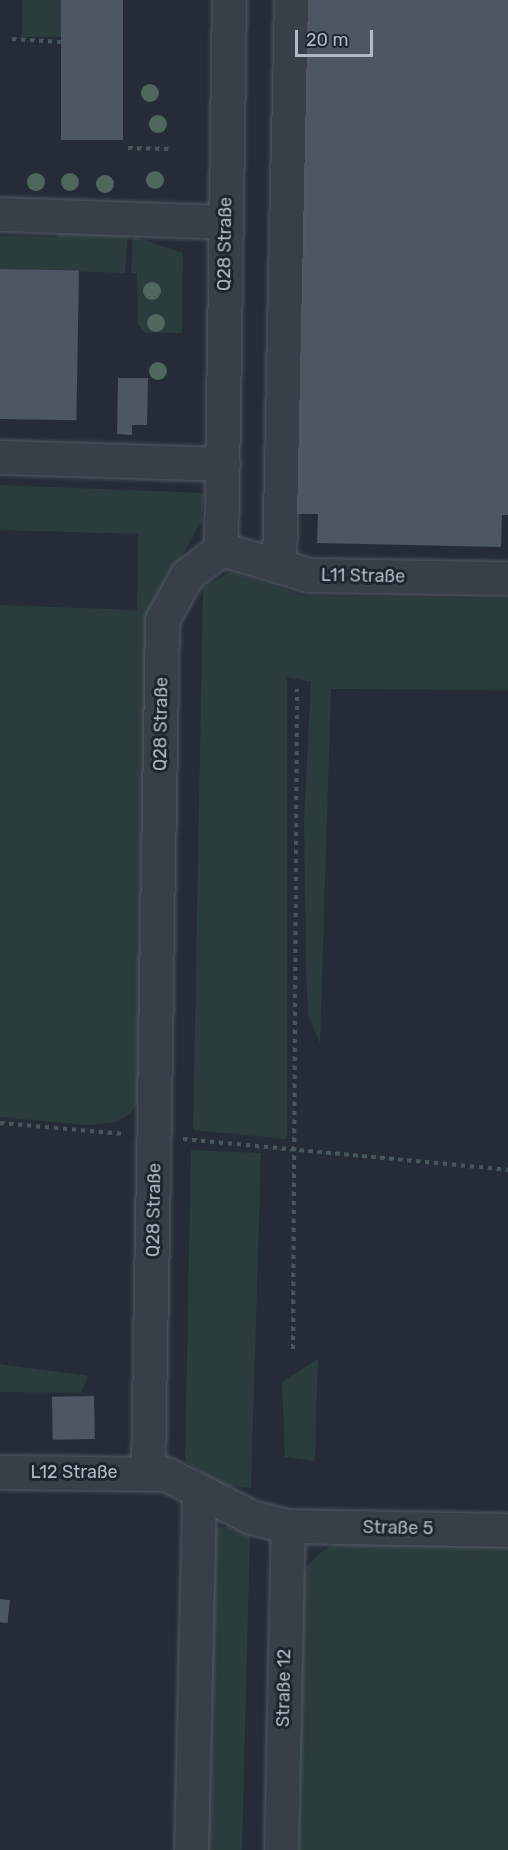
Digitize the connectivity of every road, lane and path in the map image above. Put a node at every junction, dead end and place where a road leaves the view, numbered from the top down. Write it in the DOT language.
graph roads {
  1 [pos="229,0"];
  2 [pos="291,0"];
  3 [pos="12,39"];
  4 [pos="60,42"];
  5 [pos="128,148"];
  6 [pos="170,149"];
  7 [pos="0,214"];
  8 [pos="225,222"];
  9 [pos="0,457"];
  10 [pos="223,464"];
  11 [pos="221,549"];
  12 [pos="279,566"];
  13 [pos="508,579"];
  14 [pos="297,689"];
  15 [pos="0,1124"];
  16 [pos="155,1136"];
  17 [pos="297,1150"];
  18 [pos="508,1170"];
  19 [pos="294,1349"];
  20 [pos="0,1472"];
  21 [pos="148,1472"];
  22 [pos="199,1492"];
  23 [pos="288,1526"];
  24 [pos="508,1530"];
  25 [pos="191,1850"];
  26 [pos="281,1850"];
  1 -- 8 [label="street, Q28 Straße"];
  2 -- 12 [label="street"];
  3 -- 4 [label="path"];
  5 -- 6 [label="path"];
  7 -- 8 [label="street"];
  8 -- 10 [label="street, Q28 Straße"];
  9 -- 10 [label="street"];
  10 -- 11 [label="street, Q28 Straße"];
  11 -- 12 [label="street, L11 Straße"];
  11 -- 16 [label="street, Q28 Straße"];
  12 -- 13 [label="street, L11 Straße"];
  14 -- 17 [label="path"];
  15 -- 16 [label="path"];
  16 -- 17 [label="path"];
  16 -- 21 [label="street, Q28 Straße"];
  17 -- 18 [label="path"];
  17 -- 19 [label="path"];
  20 -- 21 [label="street, L12 Straße"];
  21 -- 22 [label="street, L12 Straße"];
  22 -- 23 [label="street, Straße 5"];
  22 -- 25 [label="street"];
  23 -- 24 [label="street, Straße 5"];
  23 -- 26 [label="street, Straße 12"];
}
